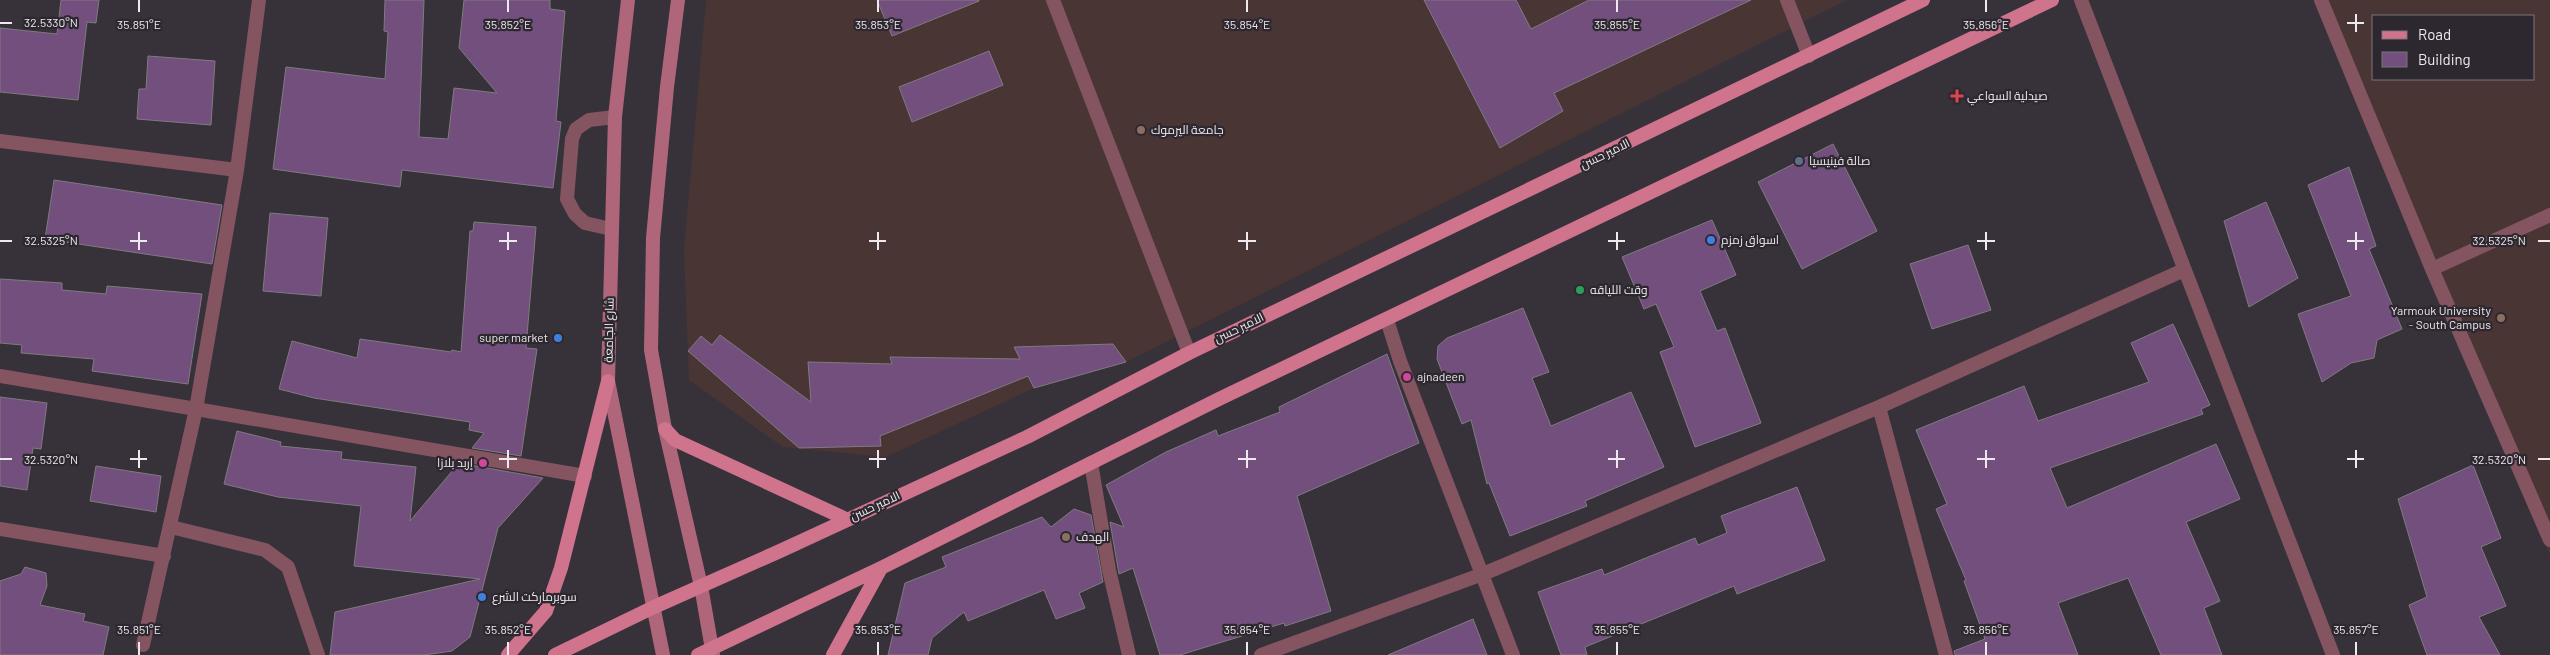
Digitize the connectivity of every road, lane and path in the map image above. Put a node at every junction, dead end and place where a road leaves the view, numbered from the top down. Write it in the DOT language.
graph roads {
  1 [pos="259,0"];
  2 [pos="628,0"];
  3 [pos="678,0"];
  4 [pos="1053,0"];
  5 [pos="1786,0"];
  6 [pos="1923,0"];
  7 [pos="2052,0"];
  8 [pos="2081,0"];
  9 [pos="2321,0"];
  10 [pos="1809,56"];
  11 [pos="615,117"];
  12 [pos="0,141"];
  13 [pos="237,170"];
  14 [pos="2550,215"];
  15 [pos="611,229"];
  16 [pos="2432,269"];
  17 [pos="2184,270"];
  18 [pos="1387,320"];
  19 [pos="1189,353"];
  20 [pos="0,376"];
  21 [pos="608,381"];
  22 [pos="1879,407"];
  23 [pos="196,410"];
  24 [pos="665,429"];
  25 [pos="1091,463"];
  26 [pos="585,476"];
  27 [pos="846,519"];
  28 [pos="171,527"];
  29 [pos="0,529"];
  30 [pos="2550,540"];
  31 [pos="164,556"];
  32 [pos="880,568"];
  33 [pos="1483,574"];
  34 [pos="701,586"];
  35 [pos="654,607"];
  36 [pos="1288,651"];
  37 [pos="143,652"];
  38 [pos="713,652"];
  39 [pos="318,655"];
  40 [pos="508,655"];
  41 [pos="555,655"];
  42 [pos="663,655"];
  43 [pos="698,655"];
  44 [pos="833,655"];
  45 [pos="1129,655"];
  46 [pos="1262,655"];
  47 [pos="1513,655"];
  48 [pos="1946,655"];
  49 [pos="2334,655"];
  1 -- 13 [label="street"];
  2 -- 11 [label="main road, شارع الجامعة"];
  3 -- 24 [label="main road"];
  4 -- 19 [label="street"];
  5 -- 10 [label="street"];
  6 -- 10 [label="main road, الامير حسن"];
  7 -- 18 [label="main road"];
  8 -- 17 [label="street"];
  9 -- 16 [label="street"];
  10 -- 19 [label="main road, الامير حسن"];
  11 -- 15 [label="main road, شارع الجامعة"];
  11 -- 15 [label="street"];
  12 -- 13 [label="street"];
  13 -- 23 [label="street"];
  14 -- 16 [label="street"];
  15 -- 21 [label="main road, شارع الجامعة"];
  16 -- 30 [label="street"];
  17 -- 22 [label="street"];
  17 -- 49 [label="street"];
  18 -- 25 [label="main road"];
  18 -- 33 [label="street"];
  19 -- 27 [label="main road, الامير حسن"];
  20 -- 23 [label="street"];
  21 -- 26 [label="main road"];
  21 -- 35 [label="main road, شارع الجامعة"];
  22 -- 33 [label="street"];
  22 -- 48 [label="street"];
  23 -- 26 [label="street"];
  23 -- 28 [label="street"];
  24 -- 27 [label="main road"];
  24 -- 34 [label="main road"];
  25 -- 32 [label="main road"];
  25 -- 45 [label="street"];
  26 -- 40 [label="main road"];
  27 -- 34 [label="main road, الامير حسن"];
  28 -- 31 [label="street"];
  28 -- 39 [label="street"];
  29 -- 31 [label="street"];
  31 -- 37 [label="street"];
  32 -- 38 [label="main road"];
  32 -- 44 [label="main road"];
  33 -- 36 [label="street"];
  33 -- 47 [label="street"];
  34 -- 35 [label="main road, الامير حسن"];
  34 -- 38 [label="main road"];
  35 -- 41 [label="main road, الامير حسن"];
  35 -- 42 [label="main road, شارع الجامعة"];
  36 -- 46 [label="street"];
  38 -- 43 [label="main road"];
}
